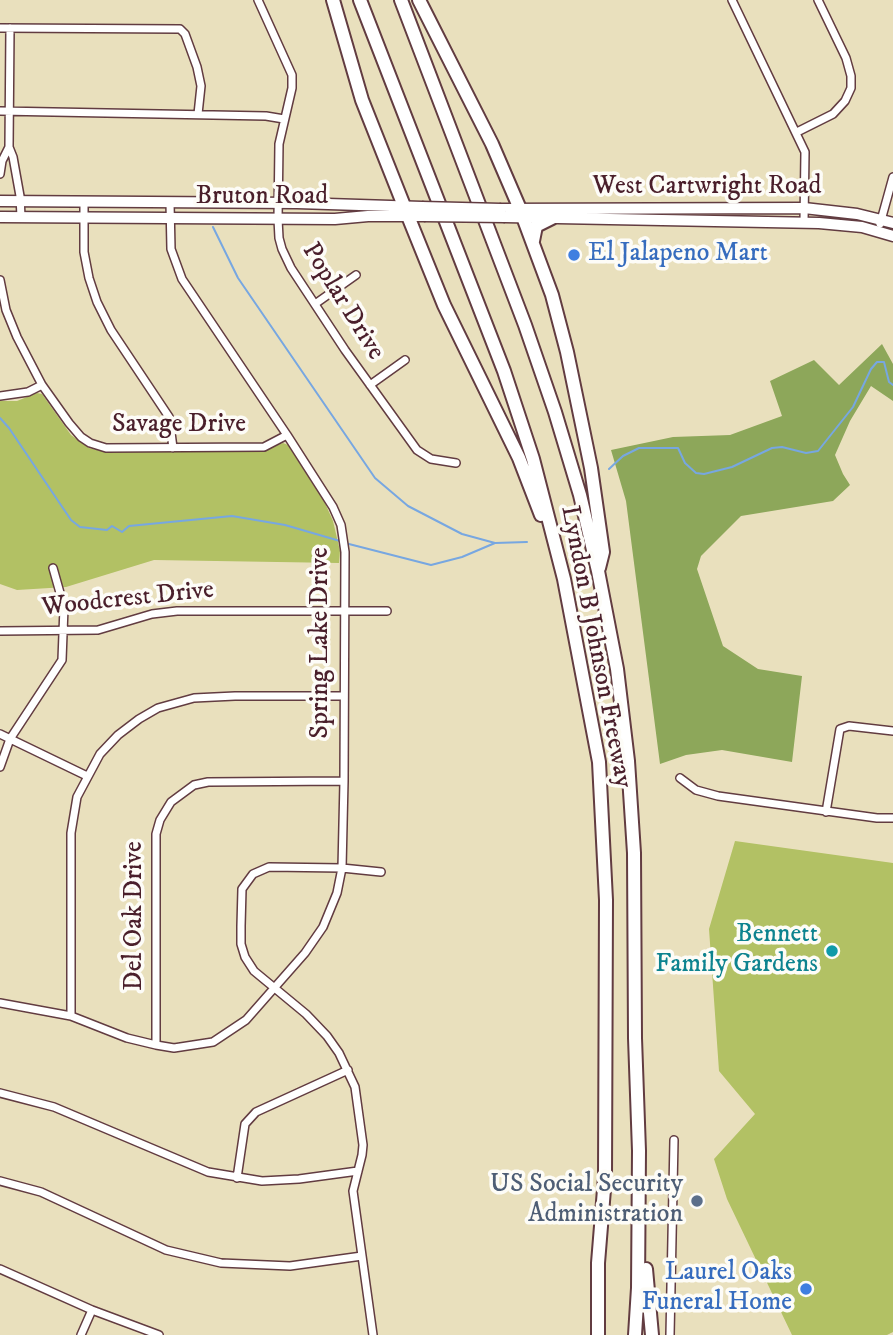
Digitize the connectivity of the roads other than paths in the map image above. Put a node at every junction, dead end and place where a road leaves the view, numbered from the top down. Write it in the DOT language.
graph roads {
  1 [pos="258,0"];
  2 [pos="333,0"];
  3 [pos="360,0"];
  4 [pos="401,0"];
  5 [pos="419,0"];
  6 [pos="732,0"];
  7 [pos="818,0"];
  8 [pos="0,28"];
  9 [pos="9,28"];
  10 [pos="0,111"];
  11 [pos="9,111"];
  12 [pos="198,114"];
  13 [pos="284,119"];
  14 [pos="797,132"];
  15 [pos="9,147"];
  16 [pos="0,174"];
  17 [pos="893,177"];
  18 [pos="0,201"];
  19 [pos="20,201"];
  20 [pos="83,202"];
  21 [pos="170,202"];
  22 [pos="278,203"];
  23 [pos="631,207"];
  24 [pos="582,208"];
  25 [pos="804,208"];
  26 [pos="406,212"];
  27 [pos="522,213"];
  28 [pos="0,217"];
  29 [pos="21,217"];
  30 [pos="84,217"];
  31 [pos="170,218"];
  32 [pos="552,218"];
  33 [pos="278,219"];
  34 [pos="881,219"];
  35 [pos="582,220"];
  36 [pos="631,220"];
  37 [pos="804,222"];
  38 [pos="893,223"];
  39 [pos="879,231"];
  40 [pos="893,236"];
  41 [pos="533,242"];
  42 [pos="356,275"];
  43 [pos="0,280"];
  44 [pos="315,304"];
  45 [pos="405,360"];
  46 [pos="42,385"];
  47 [pos="370,385"];
  48 [pos="0,396"];
  49 [pos="287,435"];
  50 [pos="173,448"];
  51 [pos="456,463"];
  52 [pos="53,568"];
  53 [pos="598,571"];
  54 [pos="345,611"];
  55 [pos="387,611"];
  56 [pos="0,631"];
  57 [pos="65,631"];
  58 [pos="576,645"];
  59 [pos="344,696"];
  60 [pos="893,731"];
  61 [pos="0,734"];
  62 [pos="10,739"];
  63 [pos="0,767"];
  64 [pos="87,776"];
  65 [pos="680,778"];
  66 [pos="344,781"];
  67 [pos="826,812"];
  68 [pos="893,818"];
  69 [pos="342,868"];
  70 [pos="381,872"];
  71 [pos="275,988"];
  72 [pos="0,1003"];
  73 [pos="71,1016"];
  74 [pos="156,1045"];
  75 [pos="348,1070"];
  76 [pos="0,1093"];
  77 [pos="674,1140"];
  78 [pos="639,1152"];
  79 [pos="358,1171"];
  80 [pos="237,1178"];
  81 [pos="0,1181"];
  82 [pos="362,1256"];
  83 [pos="598,1263"];
  84 [pos="0,1269"];
  85 [pos="92,1310"];
  86 [pos="81,1335"];
  87 [pos="159,1335"];
  88 [pos="373,1335"];
  89 [pos="592,1335"];
  90 [pos="598,1335"];
  91 [pos="635,1335"];
  92 [pos="652,1335"];
  93 [pos="670,1335"];
  1 -- 13 [label="street, Poplar Drive"];
  2 -- 26 [label="highway"];
  3 -- 58 [label="highway, Lyndon B Johnson Freeway"];
  4 -- 53 [label="highway, Lyndon B Johnson Freeway"];
  5 -- 27 [label="highway"];
  6 -- 14 [label="street"];
  7 -- 14 [label="street"];
  8 -- 9 [label="street"];
  9 -- 11 [label="street"];
  9 -- 12 [label="street"];
  10 -- 11 [label="street"];
  11 -- 12 [label="street"];
  11 -- 15 [label="street"];
  12 -- 13 [label="street"];
  13 -- 22 [label="street, Poplar Drive"];
  14 -- 25 [label="street"];
  15 -- 16 [label="street"];
  15 -- 19 [label="street"];
  17 -- 34 [label="street"];
  18 -- 19 [label="main road, Bruton Road"];
  19 -- 20 [label="main road, Bruton Road"];
  19 -- 29 [label="street"];
  20 -- 21 [label="main road, Bruton Road"];
  20 -- 30 [label="street"];
  21 -- 22 [label="main road, Bruton Road"];
  21 -- 31 [label="street, Spring Lake Drive"];
  22 -- 26 [label="main road, Bruton Road"];
  22 -- 33 [label="street, Poplar Drive"];
  23 -- 24 [label="main road, West Cartwright Road"];
  23 -- 25 [label="main road, West Cartwright Road"];
  23 -- 36 [label="main road"];
  24 -- 27 [label="main road, West Cartwright Road"];
  24 -- 35 [label="main road"];
  25 -- 34 [label="main road, West Cartwright Road"];
  25 -- 37 [label="street"];
  26 -- 27 [label="main road, Bruton Road, bridge"];
  26 -- 33 [label="main road, Bruton Road"];
  26 -- 58 [label="highway"];
  27 -- 32 [label="main road, West Cartwright Road"];
  27 -- 41 [label="highway"];
  28 -- 29 [label="main road, Bruton Road"];
  29 -- 30 [label="main road, Bruton Road"];
  30 -- 31 [label="main road, Bruton Road"];
  30 -- 50 [label="street"];
  31 -- 33 [label="main road, Bruton Road"];
  31 -- 49 [label="street, Spring Lake Drive"];
  32 -- 35 [label="main road, West Cartwright Road"];
  32 -- 41 [label="highway"];
  33 -- 44 [label="street, Poplar Drive"];
  34 -- 38 [label="main road, West Cartwright Road"];
  34 -- 39 [label="street"];
  35 -- 36 [label="main road, West Cartwright Road"];
  36 -- 37 [label="main road, West Cartwright Road"];
  37 -- 39 [label="main road, West Cartwright Road"];
  39 -- 40 [label="main road, West Cartwright Road"];
  41 -- 53 [label="highway"];
  42 -- 44 [label="street"];
  43 -- 46 [label="street, Savage Drive"];
  44 -- 47 [label="street, Poplar Drive"];
  45 -- 47 [label="street"];
  46 -- 48 [label="street"];
  46 -- 50 [label="street, Savage Drive"];
  47 -- 51 [label="street, Poplar Drive"];
  49 -- 50 [label="street, Savage Drive"];
  49 -- 54 [label="street, Spring Lake Drive"];
  52 -- 57 [label="street"];
  53 -- 78 [label="highway, Lyndon B Johnson Freeway"];
  54 -- 55 [label="street, Woodcrest Drive"];
  54 -- 57 [label="street, Woodcrest Drive"];
  54 -- 59 [label="street, Spring Lake Drive"];
  56 -- 57 [label="street, Woodcrest Drive"];
  57 -- 62 [label="street"];
  58 -- 83 [label="highway, Lyndon B Johnson Freeway"];
  59 -- 64 [label="street"];
  59 -- 66 [label="street, Spring Lake Drive"];
  60 -- 67 [label="street"];
  61 -- 62 [label="street"];
  62 -- 63 [label="street"];
  62 -- 64 [label="street"];
  64 -- 73 [label="street"];
  65 -- 67 [label="street"];
  66 -- 69 [label="street, Spring Lake Drive"];
  66 -- 74 [label="street, Del Oak Drive"];
  67 -- 68 [label="street"];
  69 -- 70 [label="street"];
  69 -- 71 [label="street, Spring Lake Drive"];
  69 -- 71 [label="street"];
  71 -- 74 [label="street, Spring Lake Drive"];
  71 -- 75 [label="street"];
  72 -- 73 [label="street, Spring Lake Drive"];
  73 -- 74 [label="street, Spring Lake Drive"];
  75 -- 79 [label="street"];
  75 -- 80 [label="street"];
  76 -- 80 [label="street"];
  77 -- 93 [label="street"];
  78 -- 91 [label="highway, Lyndon B Johnson Freeway"];
  78 -- 92 [label="highway"];
  79 -- 80 [label="street"];
  79 -- 82 [label="street"];
  81 -- 82 [label="street"];
  82 -- 88 [label="street"];
  83 -- 89 [label="highway"];
  83 -- 90 [label="highway, Lyndon B Johnson Freeway"];
  84 -- 85 [label="street"];
  85 -- 86 [label="street"];
  85 -- 87 [label="street"];
}
